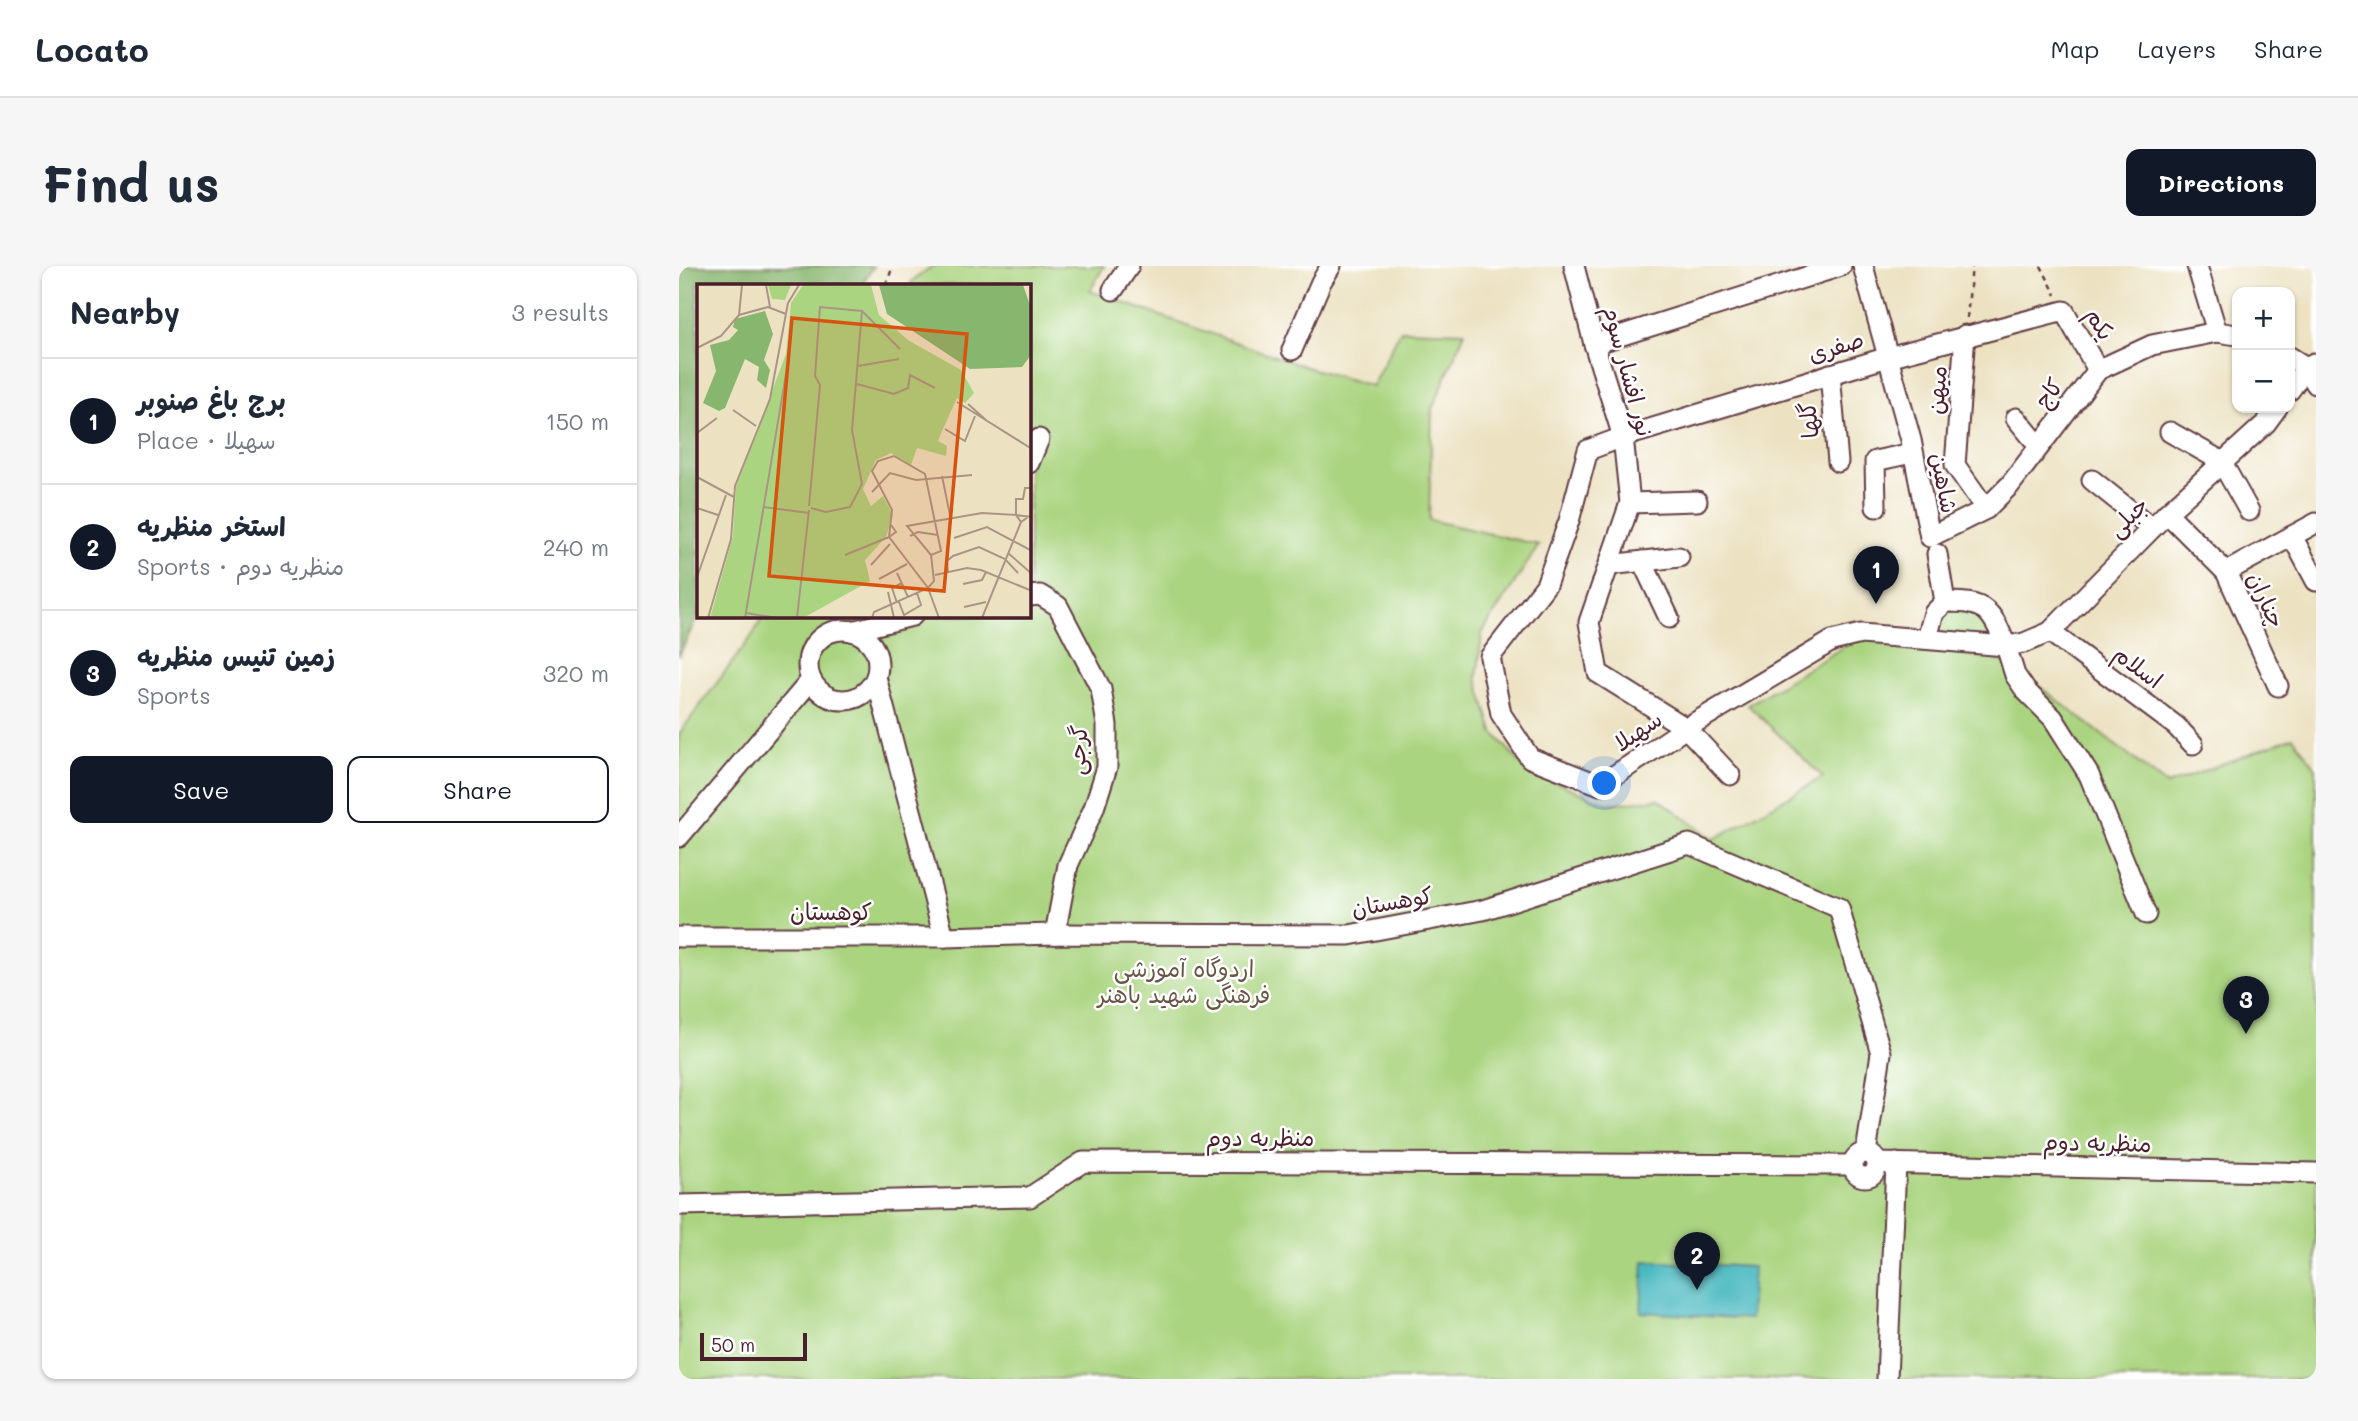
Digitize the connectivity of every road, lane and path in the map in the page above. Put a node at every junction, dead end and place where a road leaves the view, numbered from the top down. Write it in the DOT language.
graph roads {
  1 [pos="893,266"];
  2 [pos="1129,266"];
  3 [pos="1331,266"];
  4 [pos="1574,266"];
  5 [pos="1842,266"];
  6 [pos="1863,266"];
  7 [pos="1972,266"];
  8 [pos="2041,266"];
  9 [pos="2197,266"];
  10 [pos="886,284"];
  11 [pos="1113,290"];
  12 [pos="2064,311"];
  13 [pos="2227,334"];
  14 [pos="1965,335"];
  15 [pos="1594,345"];
  16 [pos="1293,350"];
  17 [pos="1888,357"];
  18 [pos="2304,362"];
  19 [pos="2098,370"];
  20 [pos="1830,374"];
  21 [pos="2295,380"];
  22 [pos="2316,384"];
  23 [pos="2273,413"];
  24 [pos="2016,418"];
  25 [pos="2171,432"];
  26 [pos="1623,437"];
  27 [pos="1039,439"];
  28 [pos="2039,446"];
  29 [pos="1912,453"];
  30 [pos="1031,458"];
  31 [pos="2221,461"];
  32 [pos="1838,462"];
  33 [pos="2092,480"];
  34 [pos="1697,501"];
  35 [pos="1630,503"];
  36 [pos="1876,507"];
  37 [pos="1986,509"];
  38 [pos="2249,511"];
  39 [pos="2167,513"];
  40 [pos="2316,523"];
  41 [pos="2151,528"];
  42 [pos="2292,536"];
  43 [pos="1933,546"];
  44 [pos="1679,557"];
  45 [pos="1641,561"];
  46 [pos="1609,565"];
  47 [pos="2226,572"];
  48 [pos="2316,581"];
  49 [pos="1031,596"];
  50 [pos="1945,602"];
  51 [pos="904,618"];
  52 [pos="1669,618"];
  53 [pos="852,631"];
  54 [pos="2050,632"];
  55 [pos="1927,638"];
  56 [pos="2006,646"];
  57 [pos="876,677"];
  58 [pos="811,680"];
  59 [pos="2278,686"];
  60 [pos="1686,728"];
  61 [pos="2193,744"];
  62 [pos="1730,775"];
  63 [pos="679,837"];
  64 [pos="2146,914"];
  65 [pos="1055,934"];
  66 [pos="679,937"];
  67 [pos="944,937"];
  68 [pos="1873,1161"];
  69 [pos="2316,1173"];
  70 [pos="679,1205"];
  71 [pos="1887,1379"];
  1 -- 10 [label="path"];
  2 -- 11 [label="street"];
  3 -- 16 [label="street"];
  4 -- 15 [label="street, نور افشار سوم"];
  5 -- 15 [label="street"];
  6 -- 17 [label="street, شاهین"];
  7 -- 14 [label="path, میهن"];
  8 -- 12 [label="path, یکم"];
  9 -- 13 [label="street"];
  12 -- 14 [label="street, صفری"];
  12 -- 19 [label="street, یکم"];
  13 -- 19 [label="street, کاج"];
  14 -- 17 [label="street, صفری"];
  14 -- 37 [label="street, میهن"];
  15 -- 26 [label="street, نور افشار سوم"];
  17 -- 20 [label="street, صفری"];
  17 -- 29 [label="street, شاهین"];
  18 -- 21 [label="street"];
  18 -- 22 [label="street"];
  19 -- 28 [label="street, کاج"];
  20 -- 26 [label="street, صفری"];
  20 -- 32 [label="street, گلها"];
  23 -- 31 [label="street, جبلی"];
  24 -- 28 [label="street"];
  25 -- 31 [label="street"];
  26 -- 35 [label="street, نور افشار سوم"];
  26 -- 60 [label="street, سهیلا"];
  27 -- 30 [label="street"];
  28 -- 37 [label="street, کاج"];
  29 -- 36 [label="street"];
  29 -- 43 [label="street, شاهین"];
  31 -- 38 [label="street"];
  31 -- 39 [label="street, جبلی"];
  33 -- 41 [label="street"];
  34 -- 35 [label="street"];
  35 -- 46 [label="street, نور افشار سوم"];
  37 -- 43 [label="street, کاج"];
  39 -- 41 [label="street, جبلی"];
  39 -- 47 [label="street, چناران"];
  40 -- 42 [label="street"];
  41 -- 54 [label="street, جبلی"];
  42 -- 47 [label="street"];
  42 -- 48 [label="street"];
  43 -- 50 [label="street, شاهین"];
  44 -- 45 [label="street"];
  45 -- 46 [label="street"];
  45 -- 52 [label="street"];
  46 -- 60 [label="street, نور افشار سوم"];
  47 -- 59 [label="street, چناران"];
  49 -- 65 [label="street, گرجی"];
  50 -- 55 [label="street"];
  50 -- 56 [label="street"];
  51 -- 53 [label="street"];
  53 -- 57 [label="street"];
  53 -- 58 [label="street"];
  54 -- 56 [label="street, جبلی"];
  54 -- 61 [label="street, اسلام"];
  55 -- 56 [label="street, سهیلا"];
  55 -- 60 [label="street, سهیلا"];
  56 -- 64 [label="street"];
  57 -- 58 [label="street"];
  57 -- 67 [label="street"];
  58 -- 63 [label="street"];
  60 -- 62 [label="street, نور افشار سوم"];
  65 -- 67 [label="street, کوهستان"];
  65 -- 68 [label="street, کوهستان"];
  66 -- 67 [label="street, کوهستان"];
  68 -- 69 [label="street, منظریه دوم"];
  68 -- 70 [label="street, منظریه دوم"];
  68 -- 71 [label="street"];
}
